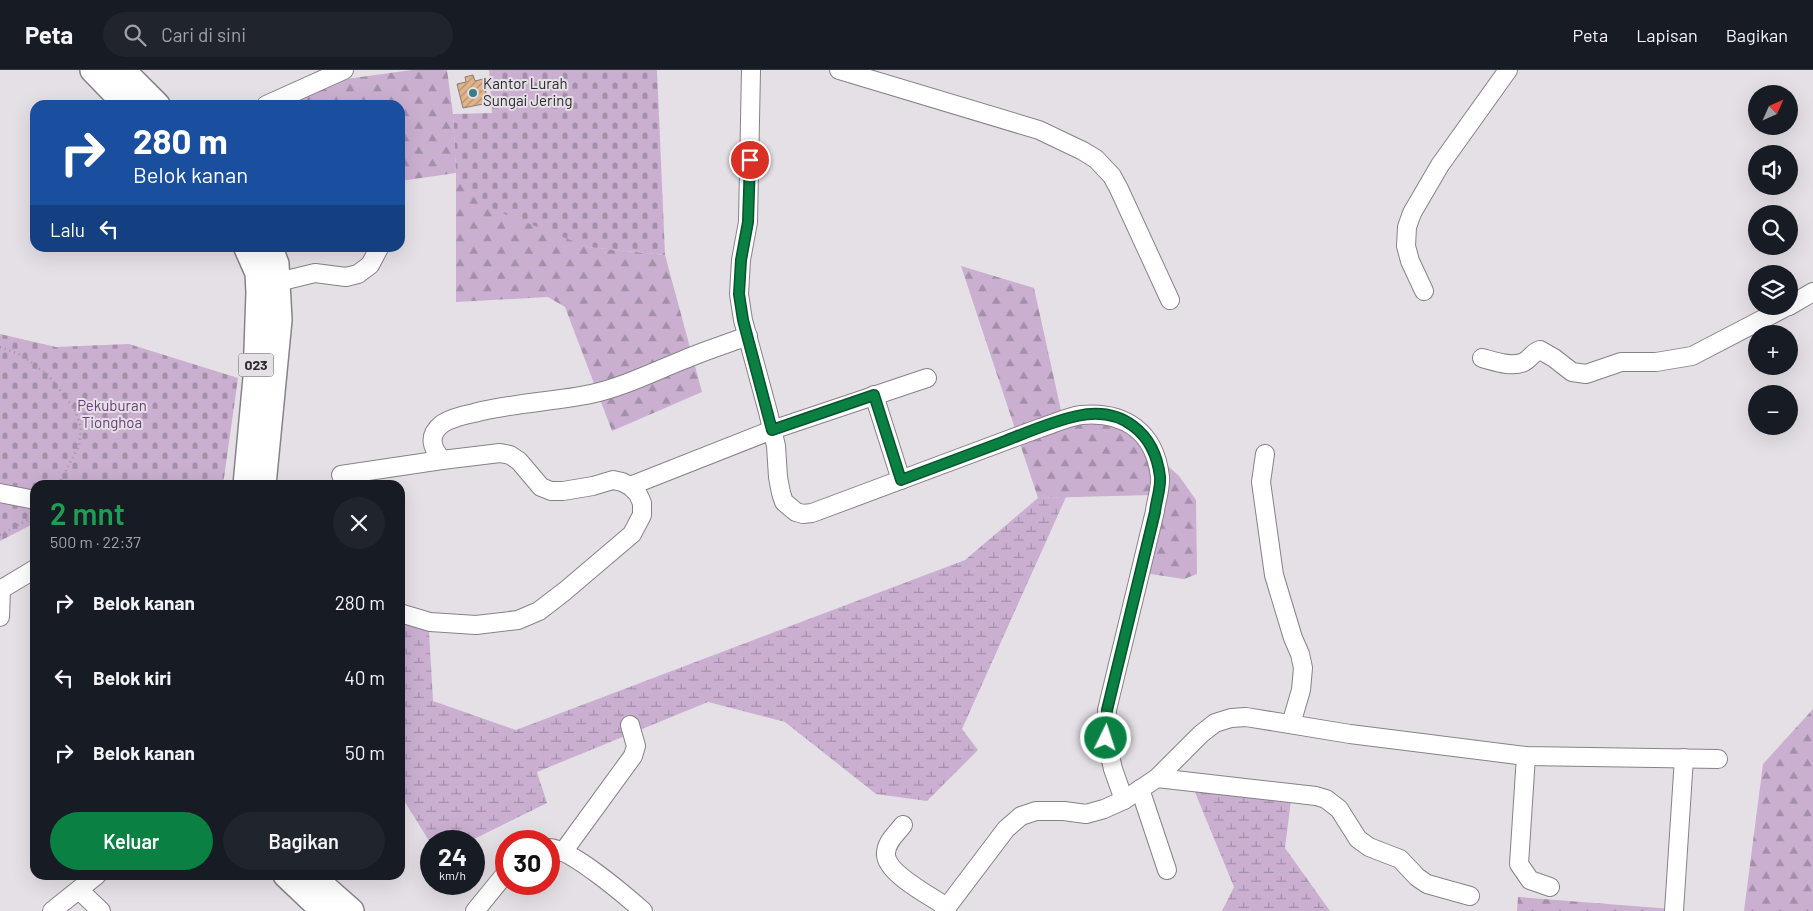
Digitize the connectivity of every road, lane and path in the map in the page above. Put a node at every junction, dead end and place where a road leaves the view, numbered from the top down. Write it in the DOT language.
graph roads {
  1 [pos="93,70"];
  2 [pos="122,70"];
  3 [pos="344,70"];
  4 [pos="751,70"];
  5 [pos="839,70"];
  6 [pos="1508,70"];
  7 [pos="122,100"];
  8 [pos="153,100"];
  9 [pos="277,100"];
  10 [pos="249,252"];
  11 [pos="272,252"];
  12 [pos="377,252"];
  13 [pos="278,282"];
  14 [pos="1424,291"];
  15 [pos="1813,292"];
  16 [pos="1170,300"];
  17 [pos="1798,300"];
  18 [pos="1771,315"];
  19 [pos="748,336"];
  20 [pos="0,347"];
  21 [pos="1482,358"];
  22 [pos="927,378"];
  23 [pos="874,395"];
  24 [pos="772,430"];
  25 [pos="1265,454"];
  26 [pos="442,460"];
  27 [pos="341,475"];
  28 [pos="255,476"];
  29 [pos="61,480"];
  30 [pos="901,480"];
  31 [pos="630,486"];
  32 [pos="0,493"];
  33 [pos="30,499"];
  34 [pos="30,519"];
  35 [pos="0,535"];
  36 [pos="30,571"];
  37 [pos="0,590"];
  38 [pos="405,614"];
  39 [pos="0,617"];
  40 [pos="1291,724"];
  41 [pos="630,725"];
  42 [pos="1526,756"];
  43 [pos="1684,758"];
  44 [pos="1718,759"];
  45 [pos="1157,778"];
  46 [pos="1140,789"];
  47 [pos="1124,800"];
  48 [pos="903,825"];
  49 [pos="560,845"];
  50 [pos="560,852"];
  51 [pos="1167,870"];
  52 [pos="91,880"];
  53 [pos="291,880"];
  54 [pos="316,880"];
  55 [pos="495,886"];
  56 [pos="1550,887"];
  57 [pos="79,890"];
  58 [pos="1470,896"];
  59 [pos="946,909"];
  60 [pos="52,911"];
  61 [pos="101,911"];
  62 [pos="324,911"];
  63 [pos="351,911"];
  64 [pos="475,911"];
  65 [pos="643,911"];
  66 [pos="1674,911"];
  1 -- 7 [label="highway"];
  2 -- 8 [label="highway"];
  3 -- 9 [label="street"];
  4 -- 19 [label="street"];
  5 -- 16 [label="street"];
  6 -- 14 [label="street"];
  10 -- 28 [label="highway, 023"];
  11 -- 13 [label="highway, 023"];
  12 -- 13 [label="street"];
  13 -- 28 [label="highway, 023"];
  15 -- 17 [label="street"];
  18 -- 21 [label="street"];
  19 -- 24 [label="street"];
  19 -- 26 [label="street"];
  20 -- 29 [label="path"];
  22 -- 23 [label="street"];
  23 -- 24 [label="street"];
  23 -- 30 [label="street"];
  24 -- 30 [label="street"];
  24 -- 31 [label="street"];
  25 -- 40 [label="street"];
  26 -- 27 [label="street"];
  26 -- 31 [label="street"];
  30 -- 47 [label="street"];
  31 -- 38 [label="street"];
  32 -- 33 [label="street"];
  34 -- 35 [label="path"];
  36 -- 37 [label="street"];
  37 -- 39 [label="street"];
  40 -- 42 [label="street"];
  40 -- 45 [label="street"];
  41 -- 49 [label="street"];
  42 -- 43 [label="street"];
  42 -- 56 [label="street"];
  43 -- 44 [label="street"];
  43 -- 66 [label="street"];
  45 -- 46 [label="street"];
  45 -- 58 [label="street"];
  46 -- 47 [label="street"];
  46 -- 51 [label="street"];
  47 -- 59 [label="street"];
  48 -- 59 [label="street"];
  50 -- 65 [label="street"];
  52 -- 57 [label="street"];
  53 -- 62 [label="highway"];
  54 -- 63 [label="highway"];
  55 -- 64 [label="street"];
  57 -- 60 [label="street"];
  57 -- 61 [label="street"];
}
